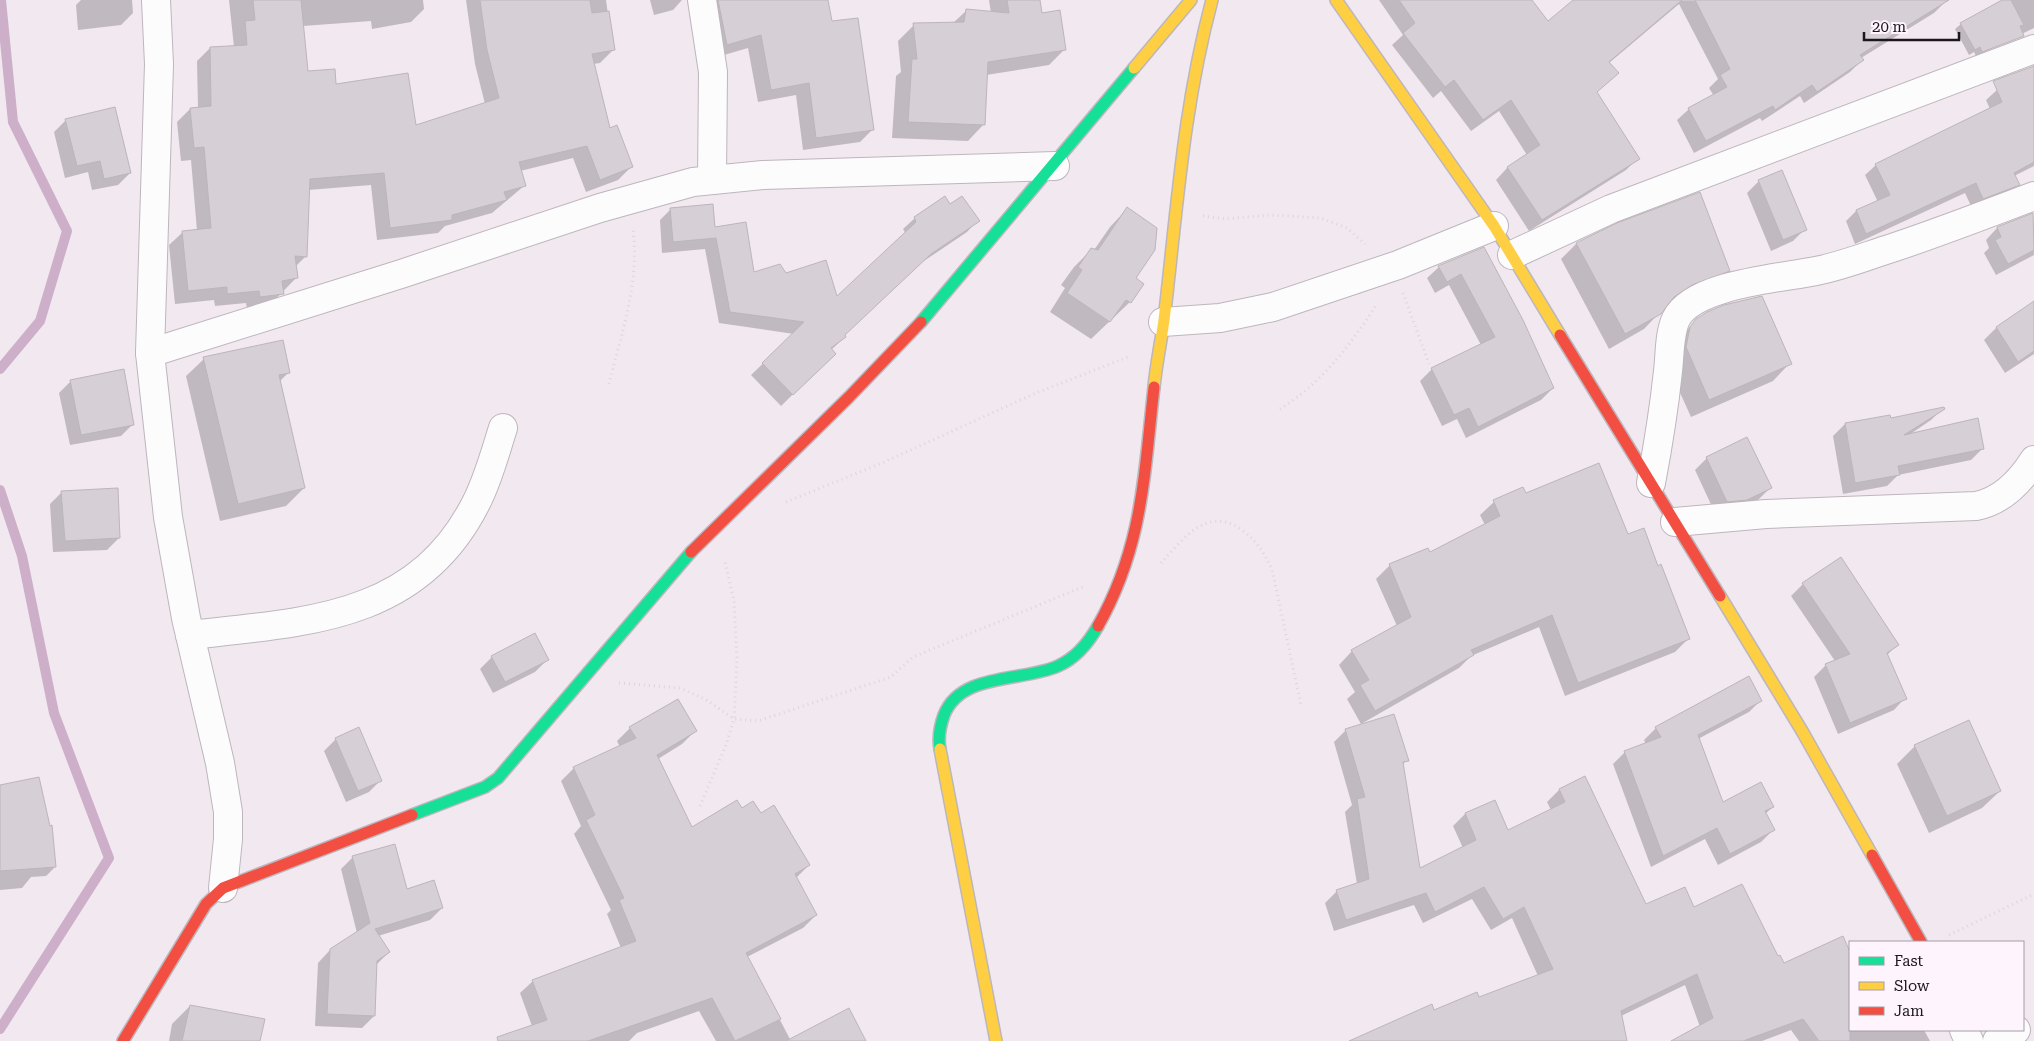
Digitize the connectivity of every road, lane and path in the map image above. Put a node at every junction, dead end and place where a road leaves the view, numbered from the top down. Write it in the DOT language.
graph roads {
  1 [pos="156,0"];
  2 [pos="702,0"];
  3 [pos="1191,0"];
  4 [pos="1212,0"];
  5 [pos="1336,0"];
  6 [pos="2034,49"];
  7 [pos="1055,166"];
  8 [pos="712,180"];
  9 [pos="2034,196"];
  10 [pos="629,199"];
  11 [pos="1174,206"];
  12 [pos="1494,226"];
  13 [pos="1512,255"];
  14 [pos="1393,269"];
  15 [pos="1162,333"];
  16 [pos="150,353"];
  17 [pos="1429,364"];
  18 [pos="609,384"];
  19 [pos="1280,410"];
  20 [pos="503,428"];
  21 [pos="2034,460"];
  22 [pos="1651,483"];
  23 [pos="781,504"];
  24 [pos="1675,522"];
  25 [pos="715,528"];
  26 [pos="1159,565"];
  27 [pos="1119,583"];
  28 [pos="190,635"];
  29 [pos="584,679"];
  30 [pos="1301,705"];
  31 [pos="734,719"];
  32 [pos="700,806"];
  33 [pos="223,888"];
  34 [pos="2034,894"];
  35 [pos="1944,938"];
  36 [pos="1920,941"];
  37 [pos="2014,1031"];
  38 [pos="123,1041"];
  39 [pos="996,1041"];
  40 [pos="1997,1041"];
  1 -- 16 [label="street"];
  2 -- 8 [label="street"];
  3 -- 7 [label="street"];
  4 -- 11 [label="street"];
  5 -- 12 [label="street"];
  6 -- 13 [label="street"];
  7 -- 8 [label="street"];
  7 -- 25 [label="street"];
  8 -- 10 [label="street"];
  9 -- 22 [label="street"];
  10 -- 16 [label="street"];
  10 -- 18 [label="path"];
  11 -- 14 [label="path"];
  11 -- 15 [label="street"];
  12 -- 13 [label="street"];
  12 -- 14 [label="street"];
  13 -- 22 [label="street"];
  14 -- 15 [label="street"];
  14 -- 17 [label="path"];
  14 -- 19 [label="path"];
  15 -- 23 [label="path"];
  15 -- 27 [label="street"];
  16 -- 28 [label="street"];
  20 -- 28 [label="street"];
  21 -- 24 [label="street"];
  22 -- 24 [label="street"];
  24 -- 36 [label="street"];
  25 -- 29 [label="street"];
  25 -- 31 [label="path"];
  26 -- 30 [label="path"];
  27 -- 31 [label="path"];
  27 -- 39 [label="street"];
  28 -- 33 [label="street"];
  29 -- 31 [label="path"];
  29 -- 33 [label="street"];
  31 -- 32 [label="path"];
  33 -- 38 [label="street"];
  34 -- 35 [label="path"];
  37 -- 40 [label="street"];
}
